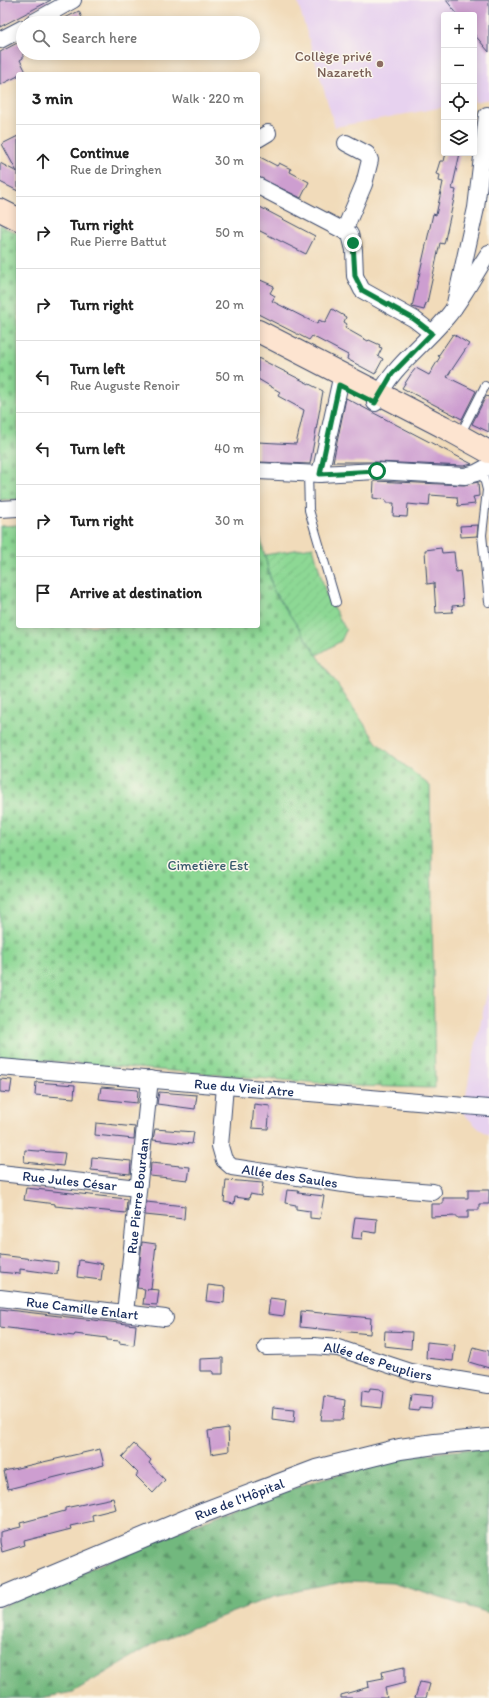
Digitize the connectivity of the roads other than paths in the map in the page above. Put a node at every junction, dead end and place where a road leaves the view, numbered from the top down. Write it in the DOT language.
graph roads {
  1 [pos="74,0"];
  2 [pos="45,16"];
  3 [pos="16,32"];
  4 [pos="0,40"];
  5 [pos="487,115"];
  6 [pos="346,143"];
  7 [pos="260,187"];
  8 [pos="0,197"];
  9 [pos="16,205"];
  10 [pos="0,210"];
  11 [pos="16,218"];
  12 [pos="344,231"];
  13 [pos="489,253"];
  14 [pos="454,308"];
  15 [pos="260,333"];
  16 [pos="432,333"];
  17 [pos="260,343"];
  18 [pos="340,380"];
  19 [pos="485,386"];
  20 [pos="377,398"];
  21 [pos="460,436"];
  22 [pos="487,462"];
  23 [pos="260,471"];
  24 [pos="314,474"];
  25 [pos="16,508"];
  26 [pos="0,509"];
  27 [pos="336,602"];
  28 [pos="489,602"];
  29 [pos="0,1067"];
  30 [pos="150,1080"];
  31 [pos="225,1086"];
  32 [pos="489,1108"];
  33 [pos="0,1173"];
  34 [pos="138,1188"];
  35 [pos="433,1192"];
  36 [pos="0,1298"];
  37 [pos="125,1313"];
  38 [pos="165,1318"];
  39 [pos="266,1347"];
  40 [pos="489,1385"];
  41 [pos="489,1439"];
  42 [pos="0,1598"];
  1 -- 2 [label="street"];
  3 -- 4 [label="street"];
  5 -- 14 [label="street"];
  6 -- 12 [label="street"];
  7 -- 12 [label="street"];
  8 -- 9 [label="main road"];
  10 -- 11 [label="main road"];
  12 -- 16 [label="street"];
  13 -- 14 [label="street"];
  14 -- 16 [label="street"];
  15 -- 18 [label="main road"];
  16 -- 20 [label="street"];
  17 -- 18 [label="main road"];
  18 -- 20 [label="main road"];
  18 -- 24 [label="street"];
  19 -- 21 [label="lane"];
  20 -- 21 [label="main road"];
  20 -- 22 [label="main road"];
  21 -- 22 [label="main road"];
  22 -- 24 [label="street"];
  22 -- 28 [label="lane"];
  23 -- 24 [label="street"];
  24 -- 27 [label="lane"];
  25 -- 26 [label="street"];
  29 -- 30 [label="street, Rue du Vieil Atre"];
  30 -- 31 [label="street, Rue du Vieil Atre"];
  30 -- 34 [label="street, Rue Pierre Bourdan"];
  31 -- 32 [label="street, Rue du Vieil Atre"];
  31 -- 35 [label="street, Allée des Saules"];
  33 -- 34 [label="street, Rue Jules César"];
  34 -- 37 [label="street, Rue Pierre Bourdan"];
  36 -- 37 [label="street, Rue Camille Enlart"];
  37 -- 38 [label="street, Rue Camille Enlart"];
  39 -- 40 [label="street, Allée des Peupliers"];
  41 -- 42 [label="street, Rue de l'Hôpital"];
}
